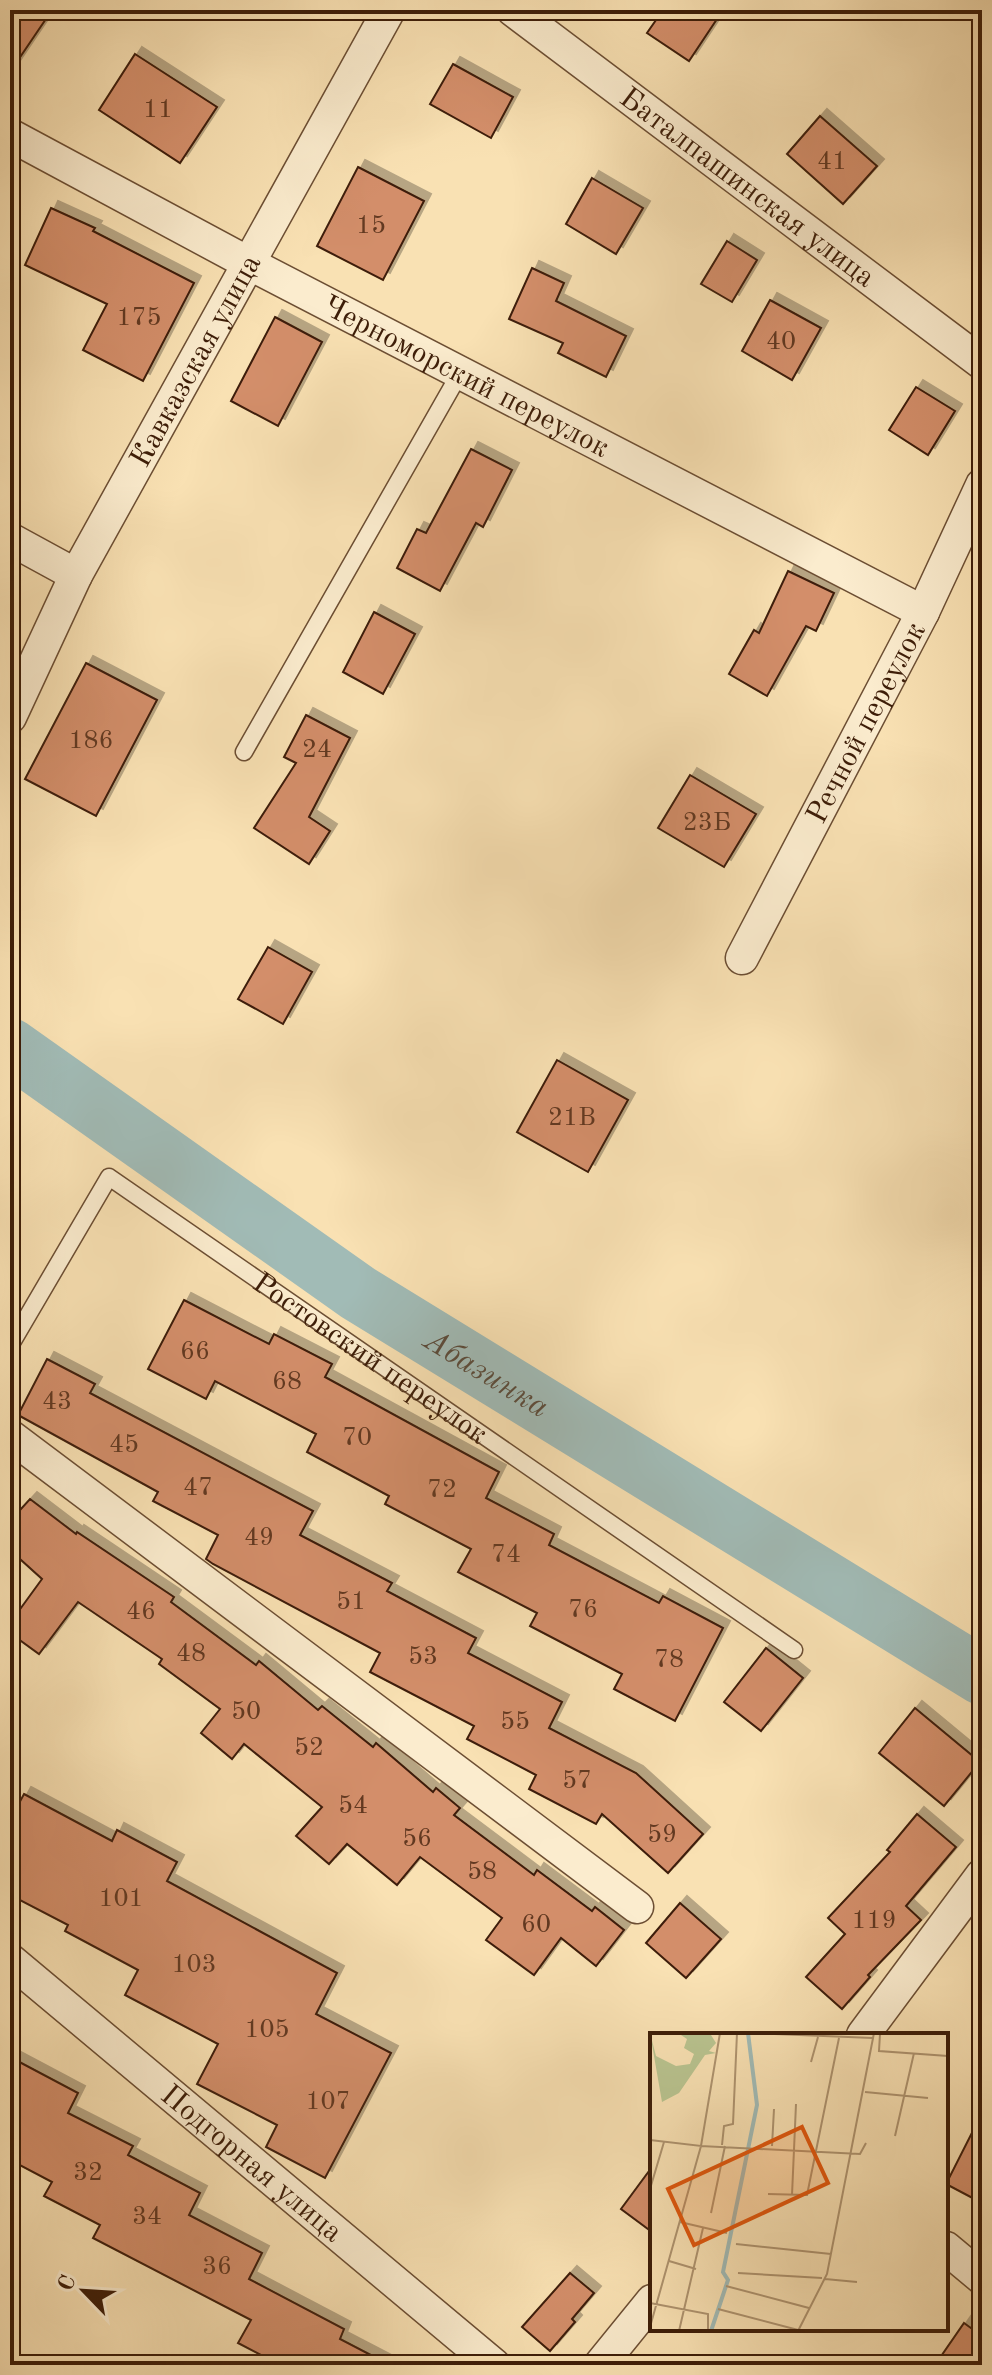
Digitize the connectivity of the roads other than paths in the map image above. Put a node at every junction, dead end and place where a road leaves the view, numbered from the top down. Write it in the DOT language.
graph roads {
  1 [pos="389,10"];
  2 [pos="513,10"];
  3 [pos="10,135"];
  4 [pos="250,264"];
  5 [pos="982,363"];
  6 [pos="460,373"];
  7 [pos="982,485"];
  8 [pos="10,539"];
  9 [pos="76,575"];
  10 [pos="923,612"];
  11 [pos="10,717"];
  12 [pos="244,752"];
  13 [pos="742,958"];
  14 [pos="10,1346"];
  15 [pos="10,1436"];
  16 [pos="794,1650"];
  17 [pos="982,1875"];
  18 [pos="637,1907"];
  19 [pos="10,1960"];
  20 [pos="864,2033"];
  21 [pos="948,2250"];
  22 [pos="982,2278"];
  23 [pos="650,2303"];
  24 [pos="494,2365"];
  25 [pos="600,2365"];
  1 -- 4 [label="street, Кавказская улица"];
  2 -- 5 [label="street, Баталпашинская улица"];
  3 -- 4 [label="street, Черноморский переулок"];
  4 -- 6 [label="street, Черноморский переулок"];
  4 -- 9 [label="street, Кавказская улица"];
  6 -- 10 [label="street, Черноморский переулок"];
  6 -- 12 [label="lane"];
  7 -- 10 [label="street, Речной переулок"];
  8 -- 9 [label="street"];
  9 -- 11 [label="street, Кавказская улица"];
  10 -- 13 [label="street, Речной переулок"];
  14 -- 16 [label="lane, Ростовский переулок"];
  15 -- 18 [label="street"];
  17 -- 20 [label="street"];
  19 -- 24 [label="street, Подгорная улица"];
  21 -- 22 [label="street"];
  23 -- 25 [label="street"];
}
